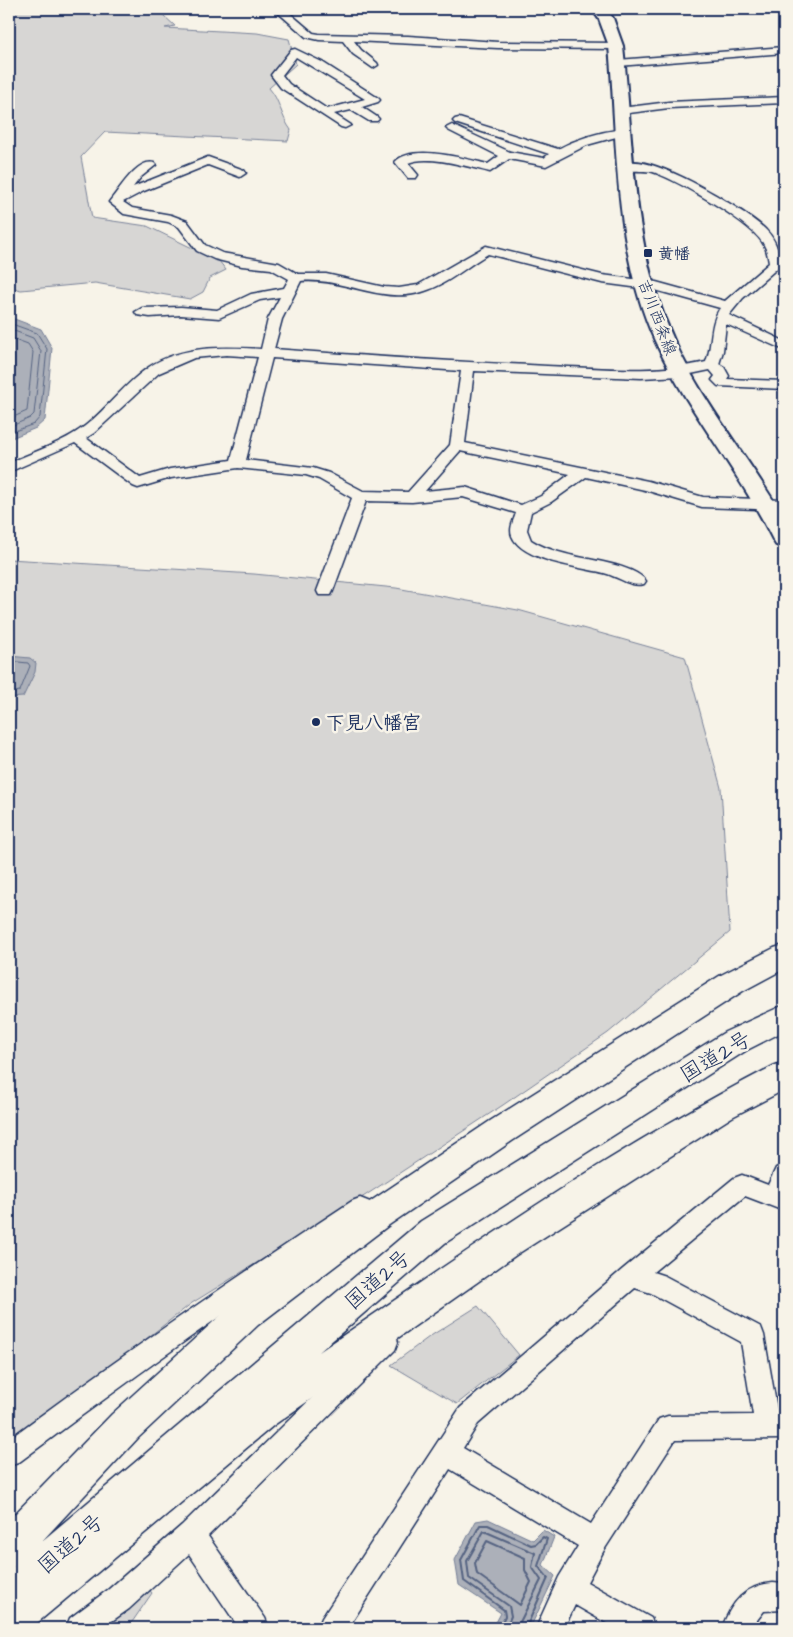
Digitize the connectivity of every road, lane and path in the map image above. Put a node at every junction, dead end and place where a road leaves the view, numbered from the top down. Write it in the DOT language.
graph roads {
  1 [pos="279,9"];
  2 [pos="599,9"];
  3 [pos="346,38"];
  4 [pos="301,42"];
  5 [pos="784,50"];
  6 [pos="617,54"];
  7 [pos="373,65"];
  8 [pos="784,100"];
  9 [pos="354,106"];
  10 [pos="621,112"];
  11 [pos="325,113"];
  12 [pos="373,119"];
  13 [pos="459,120"];
  14 [pos="345,125"];
  15 [pos="447,125"];
  16 [pos="623,132"];
  17 [pos="557,153"];
  18 [pos="507,155"];
  19 [pos="150,165"];
  20 [pos="626,166"];
  21 [pos="240,173"];
  22 [pos="412,175"];
  23 [pos="115,202"];
  24 [pos="780,263"];
  25 [pos="296,278"];
  26 [pos="644,284"];
  27 [pos="289,291"];
  28 [pos="724,311"];
  29 [pos="142,312"];
  30 [pos="784,331"];
  31 [pos="765,336"];
  32 [pos="784,346"];
  33 [pos="266,353"];
  34 [pos="712,365"];
  35 [pos="468,366"];
  36 [pos="681,372"];
  37 [pos="784,385"];
  38 [pos="77,438"];
  39 [pos="457,446"];
  40 [pos="238,464"];
  41 [pos="9,468"];
  42 [pos="582,473"];
  43 [pos="360,496"];
  44 [pos="412,497"];
  45 [pos="765,505"];
  46 [pos="784,505"];
  47 [pos="522,510"];
  48 [pos="784,540"];
  49 [pos="638,581"];
  50 [pos="325,591"];
  51 [pos="784,956"];
  52 [pos="784,1017"];
  53 [pos="784,1075"];
  54 [pos="784,1174"];
  55 [pos="779,1199"];
  56 [pos="377,1215"];
  57 [pos="504,1244"];
  58 [pos="631,1276"];
  59 [pos="776,1427"];
  60 [pos="445,1452"];
  61 [pos="9,1454"];
  62 [pos="191,1534"];
  63 [pos="595,1540"];
  64 [pos="9,1548"];
  65 [pos="569,1587"];
  66 [pos="9,1594"];
  67 [pos="784,1597"];
  68 [pos="9,1621"];
  69 [pos="80,1628"];
  70 [pos="255,1628"];
  71 [pos="332,1628"];
  72 [pos="550,1628"];
  73 [pos="641,1628"];
  74 [pos="736,1628"];
  1 -- 4 [label="street"];
  2 -- 6 [label="main road, 吉川西条線"];
  3 -- 4 [label="street"];
  3 -- 6 [label="street"];
  3 -- 7 [label="street"];
  4 -- 9 [label="street"];
  4 -- 11 [label="street"];
  5 -- 6 [label="street"];
  6 -- 10 [label="main road, 吉川西条線"];
  8 -- 10 [label="street"];
  9 -- 11 [label="street"];
  9 -- 12 [label="street"];
  10 -- 16 [label="main road, 吉川西条線"];
  11 -- 14 [label="street"];
  13 -- 17 [label="street"];
  15 -- 18 [label="street"];
  16 -- 17 [label="street"];
  16 -- 20 [label="main road, 吉川西条線"];
  17 -- 18 [label="street"];
  18 -- 22 [label="street"];
  19 -- 23 [label="street"];
  20 -- 24 [label="street"];
  20 -- 26 [label="main road, 吉川西条線"];
  21 -- 23 [label="street"];
  23 -- 25 [label="street"];
  24 -- 28 [label="street"];
  25 -- 26 [label="street"];
  25 -- 27 [label="street"];
  26 -- 28 [label="street"];
  26 -- 36 [label="main road, 吉川西条線"];
  27 -- 29 [label="street"];
  27 -- 33 [label="street"];
  28 -- 31 [label="street"];
  28 -- 34 [label="street"];
  30 -- 31 [label="street"];
  31 -- 32 [label="street"];
  33 -- 35 [label="street"];
  33 -- 38 [label="street"];
  33 -- 40 [label="street"];
  34 -- 36 [label="street"];
  34 -- 37 [label="street"];
  35 -- 36 [label="street"];
  35 -- 39 [label="street"];
  36 -- 45 [label="main road, 吉川西条線"];
  38 -- 40 [label="street"];
  38 -- 41 [label="street"];
  39 -- 42 [label="street"];
  39 -- 44 [label="street"];
  40 -- 43 [label="street"];
  42 -- 45 [label="street"];
  42 -- 47 [label="street"];
  43 -- 44 [label="street"];
  43 -- 50 [label="street"];
  44 -- 47 [label="street"];
  45 -- 46 [label="street"];
  45 -- 48 [label="main road, 吉川西条線"];
  47 -- 49 [label="street"];
  51 -- 56 [label="highway"];
  52 -- 66 [label="highway, 国道2号"];
  53 -- 57 [label="highway"];
  54 -- 55 [label="street"];
  55 -- 58 [label="street"];
  56 -- 61 [label="street"];
  56 -- 64 [label="highway"];
  57 -- 62 [label="street"];
  57 -- 68 [label="highway"];
  58 -- 59 [label="street"];
  58 -- 60 [label="street"];
  59 -- 63 [label="street"];
  60 -- 63 [label="street"];
  60 -- 71 [label="street"];
  62 -- 69 [label="street"];
  62 -- 70 [label="street"];
  63 -- 65 [label="street"];
  65 -- 72 [label="street"];
  65 -- 73 [label="street"];
  67 -- 74 [label="street"];
}
